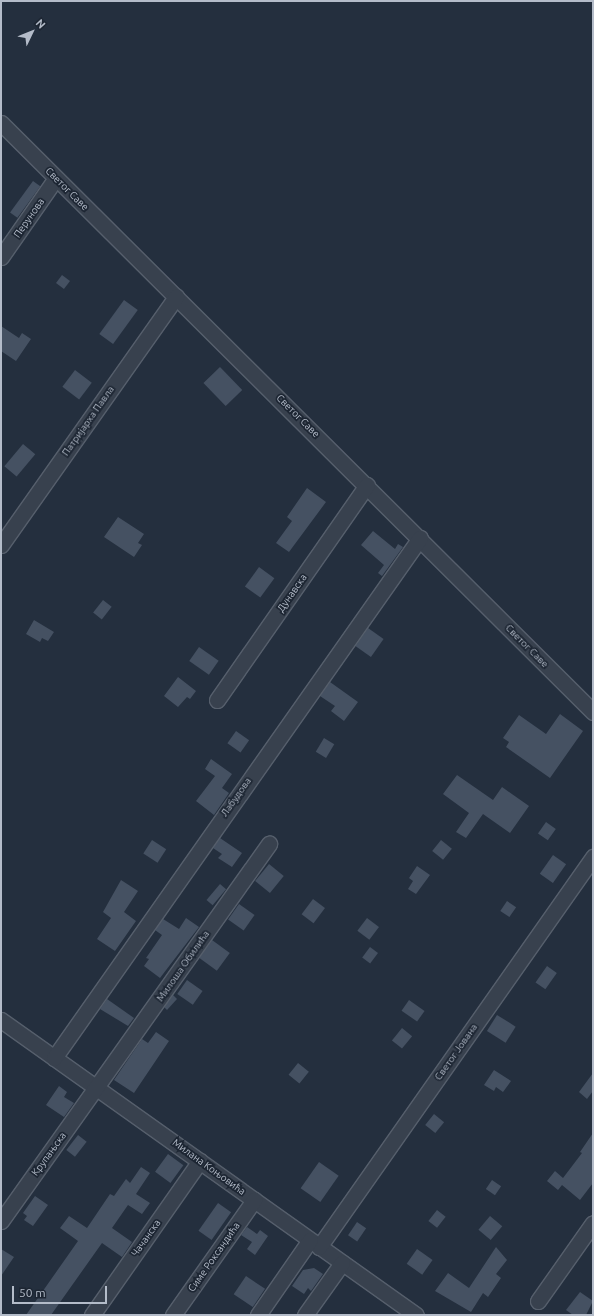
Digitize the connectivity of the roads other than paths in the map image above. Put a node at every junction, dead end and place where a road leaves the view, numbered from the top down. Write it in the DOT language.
graph roads {
  1 [pos="1,123"];
  2 [pos="56,178"];
  3 [pos="1,257"];
  4 [pos="176,297"];
  5 [pos="367,485"];
  6 [pos="420,538"];
  7 [pos="1,545"];
  8 [pos="217,700"];
  9 [pos="593,712"];
  10 [pos="269,844"];
  11 [pos="593,857"];
  12 [pos="1,1020"];
  13 [pos="54,1058"];
  14 [pos="97,1088"];
  15 [pos="200,1161"];
  16 [pos="254,1200"];
  17 [pos="1,1221"];
  18 [pos="593,1223"];
  19 [pos="315,1243"];
  20 [pos="342,1262"];
  21 [pos="538,1301"];
  22 [pos="92,1315"];
  23 [pos="173,1315"];
  24 [pos="258,1315"];
  25 [pos="305,1315"];
  26 [pos="416,1315"];
  1 -- 2 [label="street, Светог Саве"];
  2 -- 3 [label="street, Перунова"];
  2 -- 4 [label="street, Светог Саве"];
  4 -- 5 [label="street, Светог Саве"];
  4 -- 7 [label="street, Патријарха Павла"];
  5 -- 6 [label="street, Светог Саве"];
  5 -- 8 [label="street, Дунавска"];
  6 -- 9 [label="street, Светог Саве"];
  6 -- 13 [label="street, Лабудова"];
  10 -- 14 [label="street, Милоша Обилића"];
  11 -- 19 [label="street, Светог Јована"];
  12 -- 13 [label="street, Милана Коњовића"];
  13 -- 14 [label="street, Милана Коњовића"];
  14 -- 15 [label="street, Милана Коњовића"];
  14 -- 17 [label="street, Крупањска"];
  15 -- 16 [label="street, Милана Коњовића"];
  15 -- 22 [label="street, Чачанска"];
  16 -- 19 [label="street, Милана Коњовића"];
  16 -- 23 [label="street, Симе Роксандића"];
  18 -- 21 [label="street"];
  19 -- 20 [label="street, Милана Коњовића"];
  19 -- 24 [label="street, Светог Јована"];
  20 -- 25 [label="street"];
  20 -- 26 [label="street, Милана Коњовића"];
}
